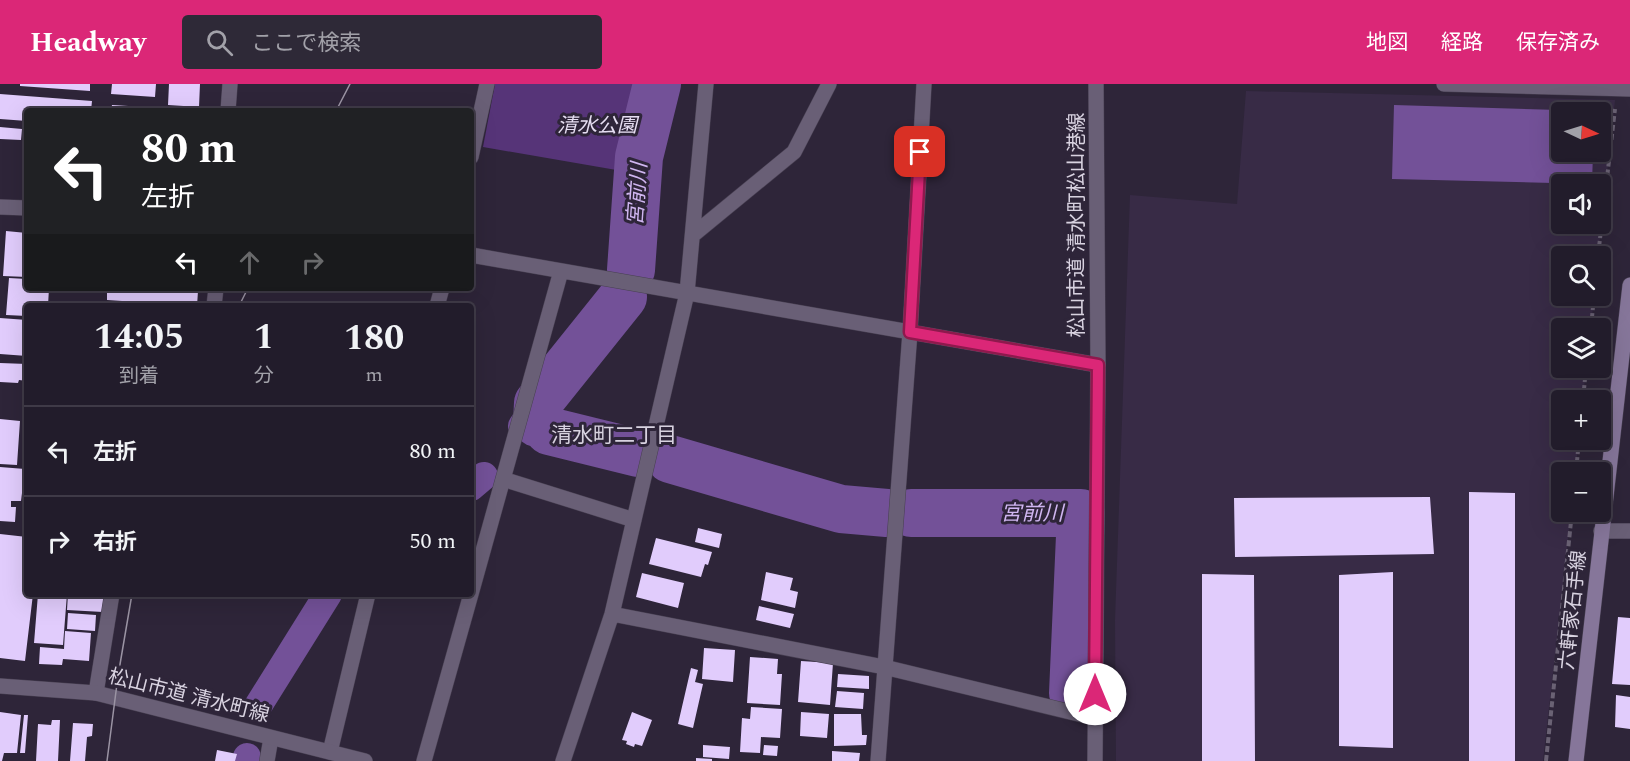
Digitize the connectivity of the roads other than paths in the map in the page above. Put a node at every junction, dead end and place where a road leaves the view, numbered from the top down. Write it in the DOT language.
graph roads {
  1 [pos="230,84"];
  2 [pos="487,84"];
  3 [pos="706,84"];
  4 [pos="829,84"];
  5 [pos="924,84"];
  6 [pos="1095,84"];
  7 [pos="1444,84"];
  8 [pos="1623,89"];
  9 [pos="228,108"];
  10 [pos="474,143"];
  11 [pos="0,207"];
  12 [pos="24,208"];
  13 [pos="693,235"];
  14 [pos="474,256"];
  15 [pos="561,271"];
  16 [pos="1630,285"];
  17 [pos="687,293"];
  18 [pos="910,332"];
  19 [pos="1098,365"];
  20 [pos="1625,369"];
  21 [pos="503,479"];
  22 [pos="634,520"];
  23 [pos="1601,531"];
  24 [pos="1630,531"];
  25 [pos="474,583"];
  26 [pos="112,597"];
  27 [pos="367,597"];
  28 [pos="470,597"];
  29 [pos="612,614"];
  30 [pos="884,667"];
  31 [pos="0,686"];
  32 [pos="96,693"];
  33 [pos="1095,718"];
  34 [pos="271,738"];
  35 [pos="330,752"];
  36 [pos="267,761"];
  37 [pos="365,761"];
  38 [pos="424,761"];
  39 [pos="563,761"];
  40 [pos="878,761"];
  41 [pos="1095,761"];
  42 [pos="1576,761"];
  1 -- 9 [label="street"];
  2 -- 10 [label="street"];
  3 -- 13 [label="street"];
  4 -- 13 [label="street"];
  5 -- 18 [label="street"];
  6 -- 19 [label="street, 松山市道 清水町松山港線"];
  7 -- 8 [label="street"];
  11 -- 12 [label="street"];
  13 -- 17 [label="street"];
  14 -- 15 [label="street"];
  15 -- 17 [label="street"];
  15 -- 21 [label="street"];
  16 -- 20 [label="main road, 六軒家石手線"];
  17 -- 18 [label="street"];
  17 -- 22 [label="street"];
  18 -- 19 [label="street"];
  18 -- 30 [label="street"];
  19 -- 33 [label="street, 松山市道 清水町松山港線"];
  20 -- 23 [label="main road, 六軒家石手線"];
  21 -- 22 [label="street"];
  21 -- 25 [label="street"];
  22 -- 29 [label="street"];
  23 -- 24 [label="street"];
  23 -- 42 [label="main road, 六軒家石手線"];
  26 -- 32 [label="street"];
  27 -- 35 [label="street"];
  28 -- 38 [label="street"];
  29 -- 30 [label="street"];
  29 -- 39 [label="street"];
  30 -- 33 [label="street"];
  30 -- 40 [label="street"];
  31 -- 32 [label="street, 松山市道 清水町線"];
  32 -- 34 [label="street, 松山市道 清水町線"];
  33 -- 41 [label="street, 松山市道 清水町松山港線"];
  34 -- 35 [label="street, 松山市道 清水町線"];
  34 -- 36 [label="street"];
  35 -- 37 [label="street, 松山市道 清水町線"];
}
